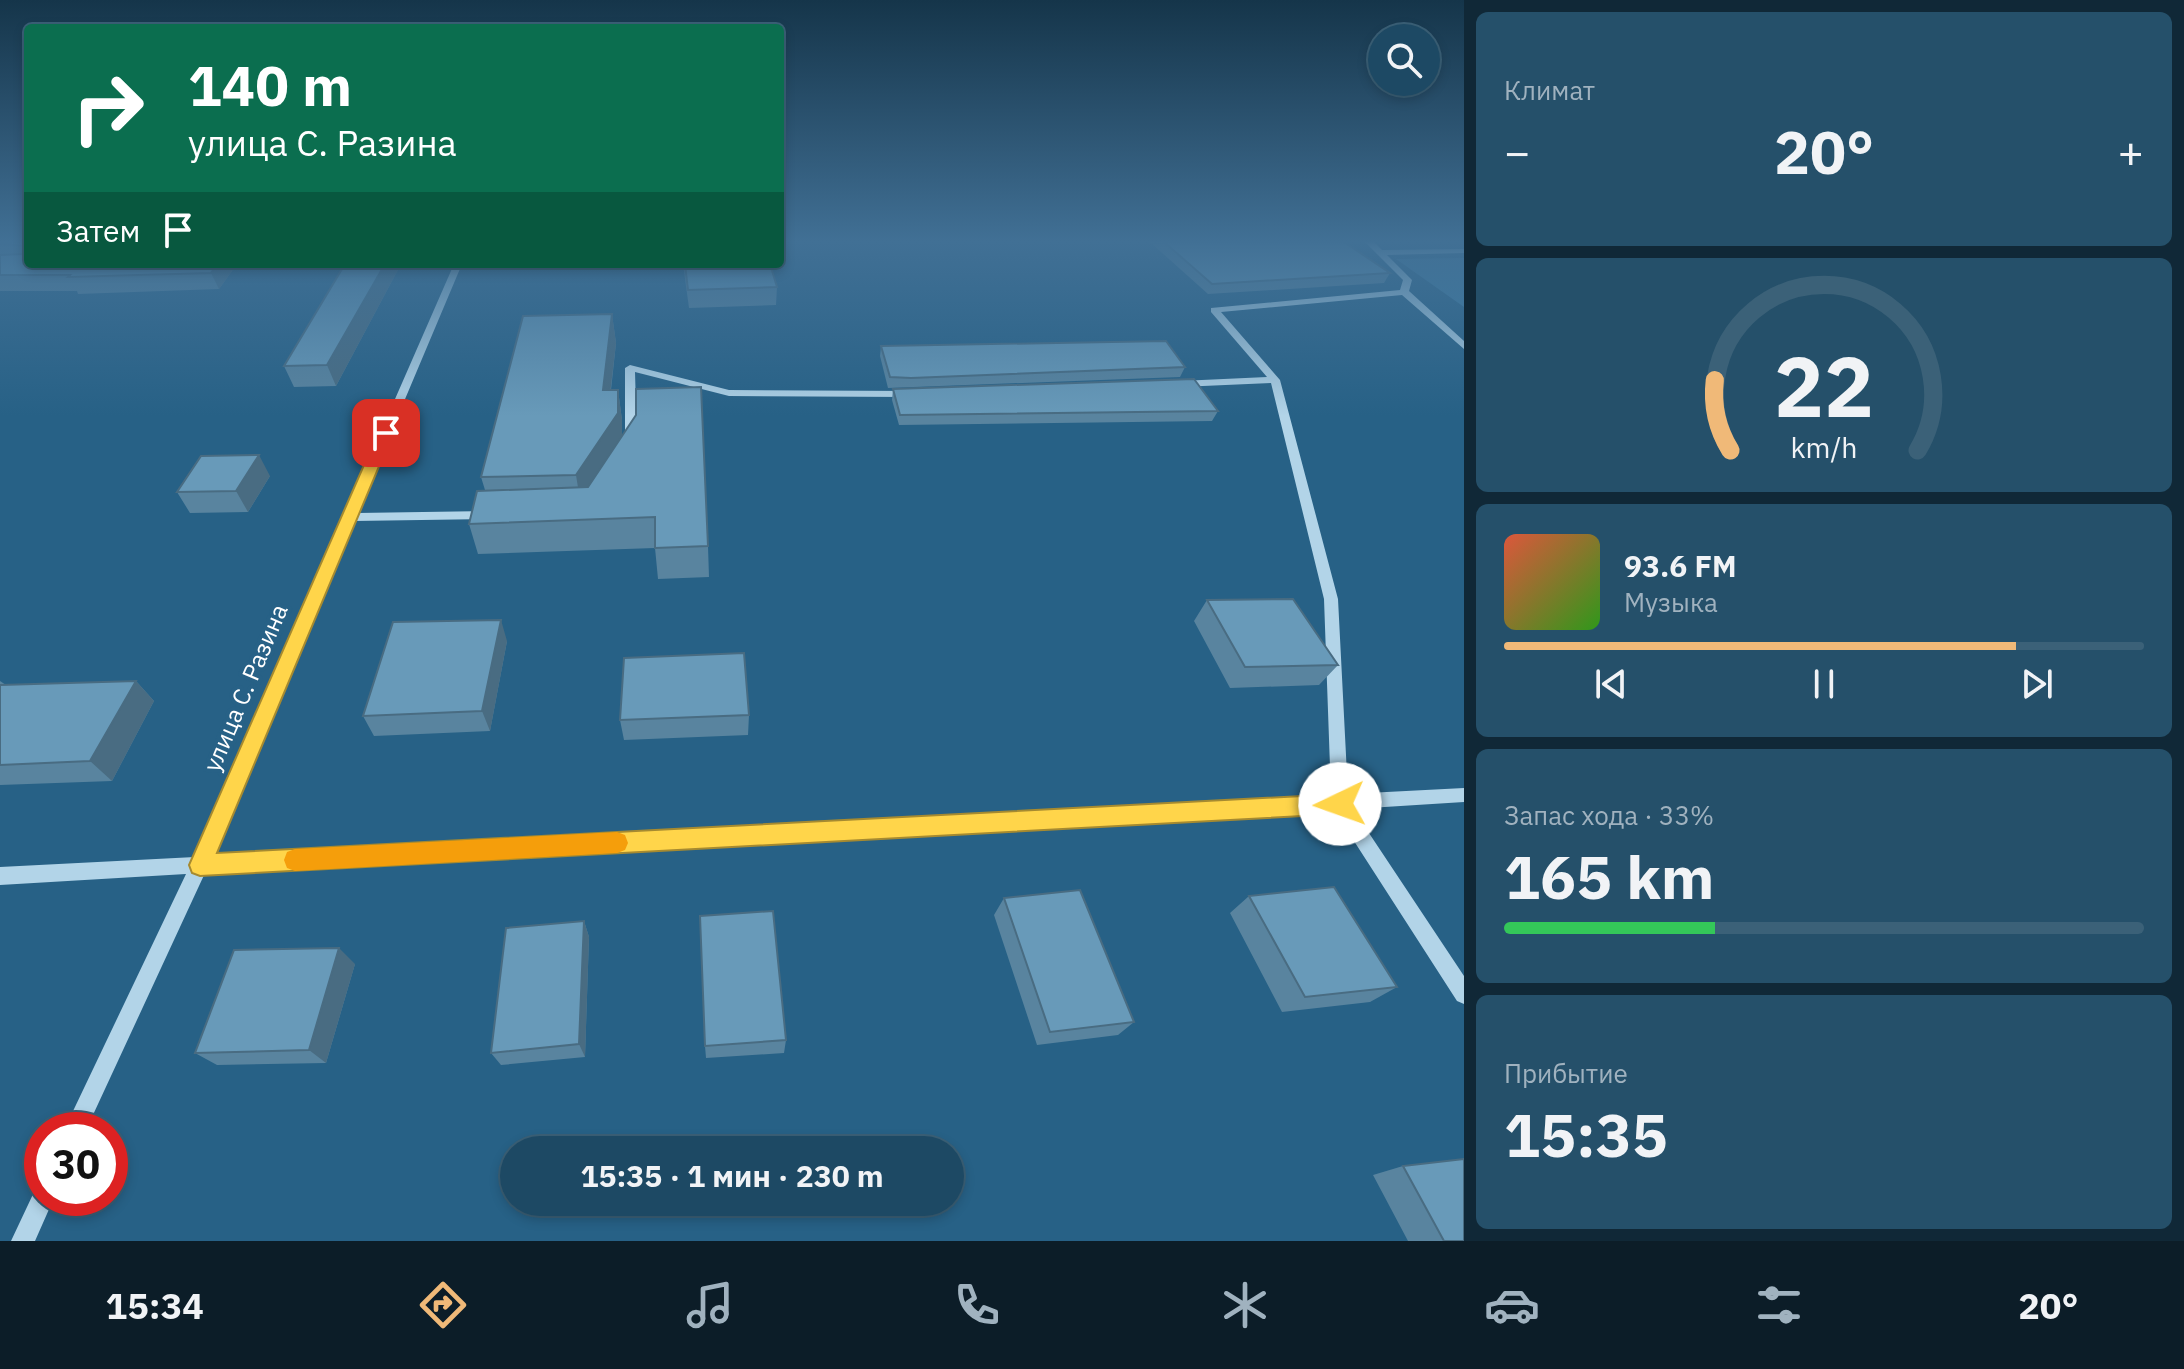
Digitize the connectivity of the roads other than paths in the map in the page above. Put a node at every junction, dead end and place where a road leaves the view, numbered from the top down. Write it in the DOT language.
graph roads {
  1 [pos="443,300"];
  2 [pos="1320,300"];
  3 [pos="1413,300"];
  4 [pos="1464,346"];
  5 [pos="1275,380"];
  6 [pos="1164,385"];
  7 [pos="925,394"];
  8 [pos="623,456"];
  9 [pos="508,515"];
  10 [pos="349,517"];
  11 [pos="1464,795"];
  12 [pos="1340,804"];
  13 [pos="200,865"];
  14 [pos="0,876"];
  15 [pos="1464,994"];
  16 [pos="83,1112"];
  17 [pos="35,1216"];
  18 [pos="23,1241"];
  1 -- 10 [label="street, улица С. Разина"];
  2 -- 5 [label="street"];
  3 -- 4 [label="street"];
  5 -- 6 [label="street"];
  5 -- 12 [label="street"];
  7 -- 8 [label="street"];
  9 -- 10 [label="street"];
  10 -- 13 [label="street, улица С. Разина"];
  11 -- 12 [label="street"];
  12 -- 13 [label="street"];
  12 -- 15 [label="street"];
  13 -- 14 [label="street"];
  13 -- 16 [label="street, улица С. Разина"];
  17 -- 18 [label="street"];
}
